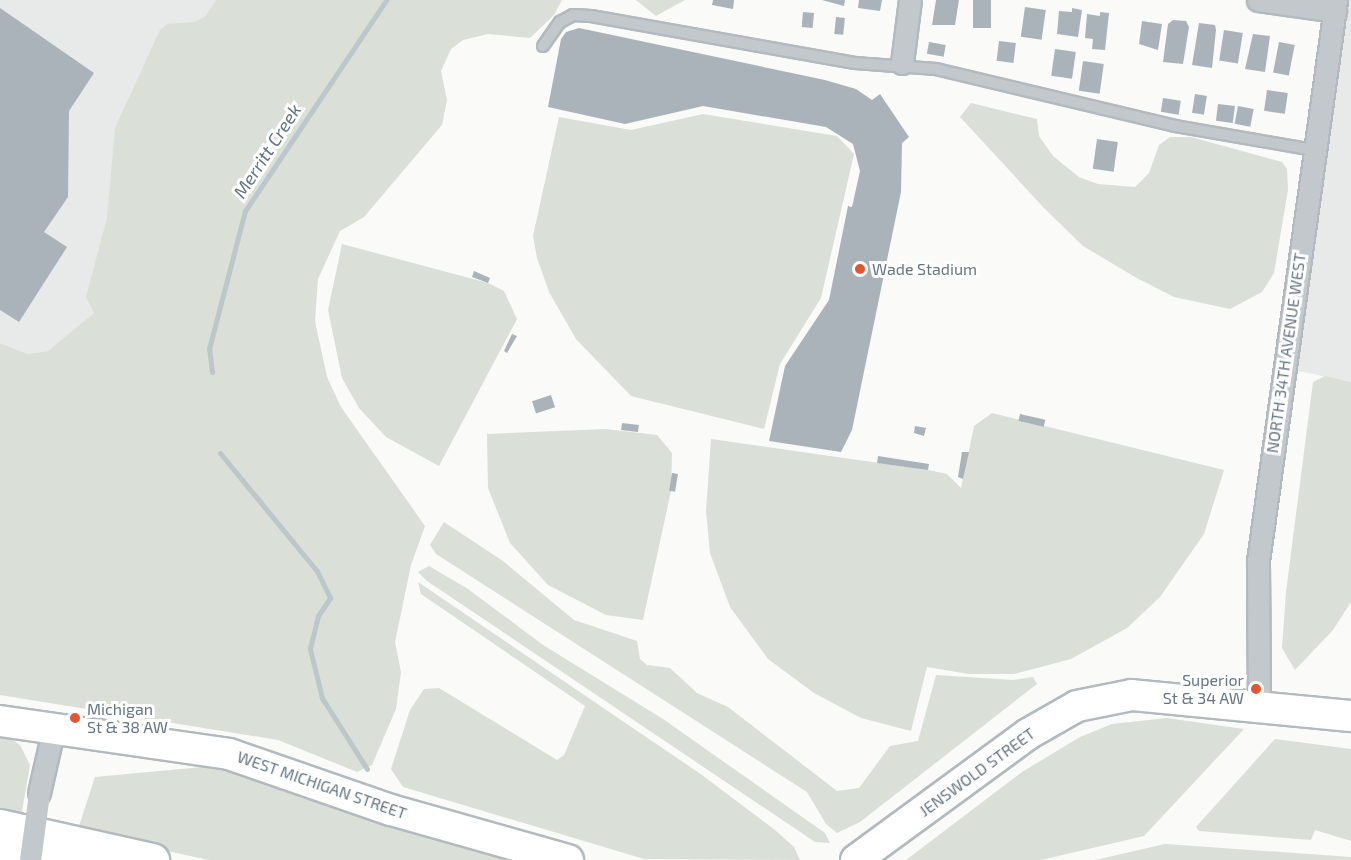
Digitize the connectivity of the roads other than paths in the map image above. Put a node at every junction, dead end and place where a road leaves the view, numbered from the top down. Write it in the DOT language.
graph roads {
  1 [pos="910,0"];
  2 [pos="1258,0"];
  3 [pos="1335,5"];
  4 [pos="543,46"];
  5 [pos="902,63"];
  6 [pos="1314,150"];
  7 [pos="1259,707"];
  8 [pos="1351,716"];
  9 [pos="0,721"];
  10 [pos="54,727"];
  11 [pos="0,826"];
  12 [pos="0,851"];
  13 [pos="30,860"];
  14 [pos="64,860"];
  15 [pos="152,860"];
  16 [pos="568,860"];
  17 [pos="856,860"];
  1 -- 5 [label="street"];
  2 -- 3 [label="street"];
  3 -- 6 [label="street, NORTH 34TH AVENUE WEST"];
  4 -- 5 [label="lane"];
  5 -- 6 [label="lane"];
  6 -- 7 [label="street, NORTH 34TH AVENUE WEST"];
  7 -- 8 [label="street, JENSWOLD STREET"];
  7 -- 17 [label="street, JENSWOLD STREET"];
  9 -- 10 [label="street, WEST MICHIGAN STREET"];
  10 -- 13 [label="street, bridge"];
  10 -- 16 [label="street, WEST MICHIGAN STREET"];
  11 -- 15 [label="highway"];
  12 -- 14 [label="highway"];
}
